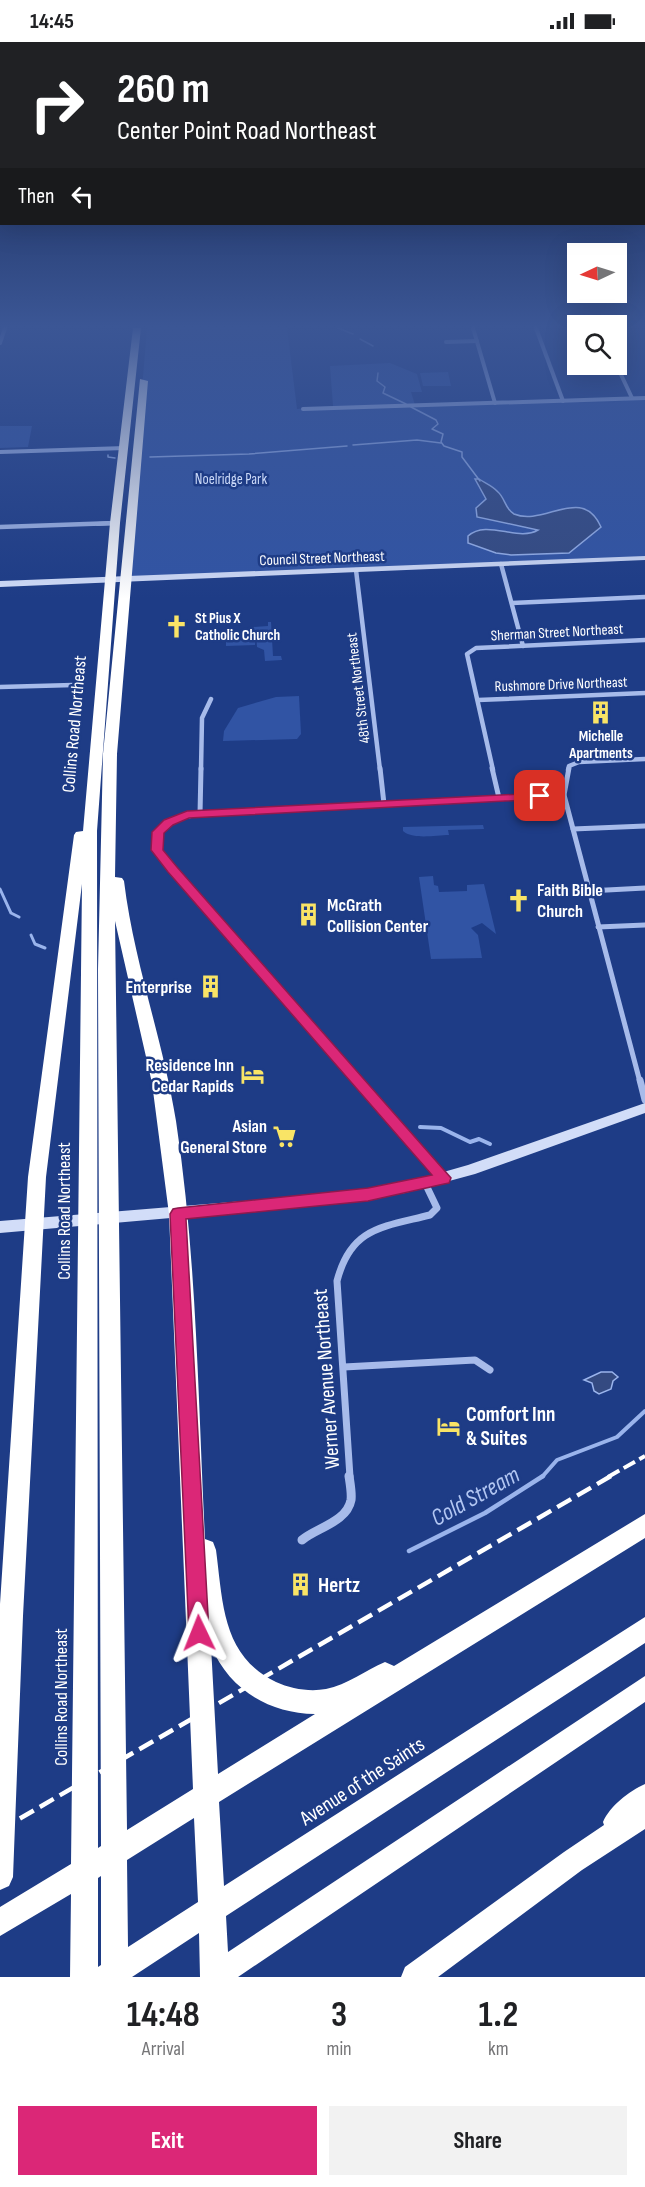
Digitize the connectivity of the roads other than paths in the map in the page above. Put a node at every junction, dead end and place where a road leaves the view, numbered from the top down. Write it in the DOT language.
graph roads {
  1 [pos="128,418"];
  2 [pos="140,418"];
  3 [pos="125,448"];
  4 [pos="0,452"];
  5 [pos="134,492"];
  6 [pos="115,523"];
  7 [pos="0,527"];
  8 [pos="645,558"];
  9 [pos="501,564"];
  10 [pos="356,570"];
  11 [pos="118,580"];
  12 [pos="0,584"];
  13 [pos="645,597"];
  14 [pos="512,603"];
  15 [pos="645,640"];
  16 [pos="523,646"];
  17 [pos="73,685"];
  18 [pos="0,687"];
  19 [pos="645,693"];
  20 [pos="211,699"];
  21 [pos="478,700"];
  22 [pos="110,754"];
  23 [pos="645,759"];
  24 [pos="92,790"];
  25 [pos="564,795"];
  26 [pos="499,798"];
  27 [pos="384,804"];
  28 [pos="200,814"];
  29 [pos="645,825"];
  30 [pos="573,829"];
  31 [pos="645,888"];
  32 [pos="588,891"];
  33 [pos="645,925"];
  34 [pos="598,927"];
  35 [pos="645,1100"];
  36 [pos="645,1108"];
  37 [pos="444,1178"];
  38 [pos="425,1183"];
  39 [pos="178,1214"];
  40 [pos="34,1226"];
  41 [pos="0,1227"];
  42 [pos="99,1262"];
  43 [pos="344,1367"];
  44 [pos="490,1370"];
  45 [pos="645,1525"];
  46 [pos="302,1540"];
  47 [pos="645,1629"];
  48 [pos="448,1645"];
  49 [pos="210,1649"];
  50 [pos="645,1688"];
  51 [pos="207,1797"];
  52 [pos="645,1797"];
  53 [pos="645,1814"];
  54 [pos="1,1824"];
  55 [pos="573,1861"];
  56 [pos="0,1877"];
  57 [pos="0,1922"];
  58 [pos="84,1977"];
  59 [pos="106,1977"];
  60 [pos="115,1977"];
  61 [pos="214,1977"];
  62 [pos="415,1977"];
  1 -- 3 [label="highway, Collins Road Northeast"];
  2 -- 5 [label="highway, Collins Road Northeast"];
  3 -- 4 [label="street"];
  3 -- 5 [label="highway, Collins Road Northeast"];
  3 -- 6 [label="highway, Collins Road Northeast"];
  5 -- 11 [label="highway, Collins Road Northeast"];
  6 -- 7 [label="street"];
  6 -- 11 [label="highway, Collins Road Northeast"];
  8 -- 9 [label="street, Council Street Northeast"];
  9 -- 10 [label="street, Council Street Northeast"];
  9 -- 14 [label="street"];
  10 -- 11 [label="street, Council Street Northeast"];
  10 -- 27 [label="street, 48th Street Northeast"];
  11 -- 12 [label="street, Council Street Northeast"];
  11 -- 22 [label="highway, Collins Road Northeast"];
  11 -- 24 [label="highway, Collins Road Northeast"];
  13 -- 14 [label="street"];
  14 -- 16 [label="street"];
  15 -- 16 [label="street, Sherman Street Northeast"];
  16 -- 21 [label="street, Sherman Street Northeast"];
  17 -- 18 [label="street"];
  19 -- 21 [label="street, Rushmore Drive Northeast"];
  20 -- 28 [label="street"];
  21 -- 26 [label="street"];
  22 -- 39 [label="highway"];
  22 -- 42 [label="highway, Collins Road Northeast"];
  23 -- 25 [label="street"];
  24 -- 40 [label="highway"];
  24 -- 42 [label="highway, Collins Road Northeast"];
  25 -- 26 [label="street"];
  25 -- 30 [label="street"];
  26 -- 27 [label="street"];
  27 -- 28 [label="street"];
  28 -- 37 [label="street"];
  29 -- 30 [label="street"];
  30 -- 32 [label="street"];
  31 -- 32 [label="street"];
  32 -- 34 [label="street"];
  33 -- 34 [label="street"];
  34 -- 35 [label="street"];
  36 -- 37 [label="street"];
  37 -- 38 [label="street"];
  38 -- 39 [label="street"];
  38 -- 43 [label="street, Werner Avenue Northeast"];
  39 -- 40 [label="street"];
  39 -- 49 [label="highway"];
  40 -- 41 [label="street"];
  40 -- 54 [label="highway"];
  42 -- 58 [label="highway, Collins Road Northeast"];
  42 -- 60 [label="highway, Collins Road Northeast"];
  43 -- 44 [label="street"];
  43 -- 46 [label="street, Werner Avenue Northeast"];
  45 -- 48 [label="highway"];
  47 -- 59 [label="highway, Avenue of the Saints"];
  48 -- 49 [label="highway"];
  48 -- 51 [label="highway"];
  49 -- 51 [label="highway"];
  50 -- 61 [label="highway"];
  51 -- 57 [label="highway"];
  51 -- 61 [label="highway"];
  52 -- 55 [label="highway"];
  53 -- 55 [label="highway"];
  54 -- 56 [label="highway"];
  55 -- 62 [label="highway"];
}
